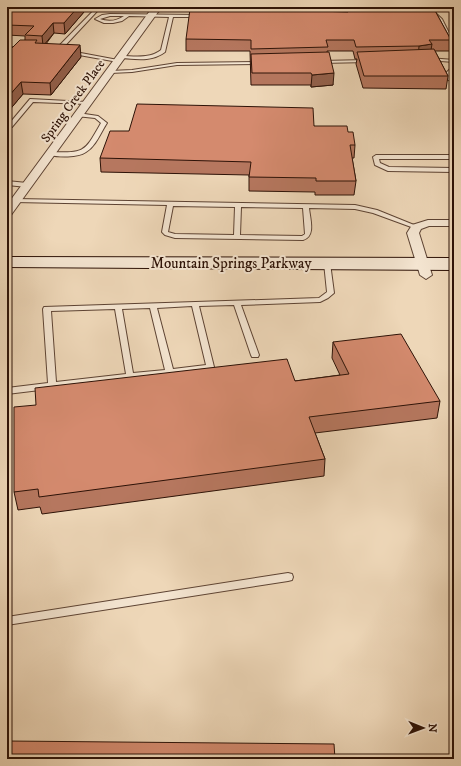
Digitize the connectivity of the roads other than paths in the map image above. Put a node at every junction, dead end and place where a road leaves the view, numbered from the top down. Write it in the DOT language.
graph roads {
  1 [pos="99,7"];
  2 [pos="339,7"];
  3 [pos="427,7"];
  4 [pos="155,10"];
  5 [pos="322,14"];
  6 [pos="127,16"];
  7 [pos="171,16"];
  8 [pos="201,16"];
  9 [pos="454,47"];
  10 [pos="7,48"];
  11 [pos="27,48"];
  12 [pos="50,49"];
  13 [pos="58,50"];
  14 [pos="119,59"];
  15 [pos="424,60"];
  16 [pos="373,61"];
  17 [pos="454,61"];
  18 [pos="313,62"];
  19 [pos="267,63"];
  20 [pos="454,68"];
  21 [pos="110,72"];
  22 [pos="454,80"];
  23 [pos="87,103"];
  24 [pos="78,115"];
  25 [pos="7,126"];
  26 [pos="50,154"];
  27 [pos="454,157"];
  28 [pos="454,170"];
  29 [pos="7,184"];
  30 [pos="27,185"];
  31 [pos="16,201"];
  32 [pos="170,204"];
  33 [pos="238,205"];
  34 [pos="306,206"];
  35 [pos="7,213"];
  36 [pos="454,223"];
  37 [pos="416,227"];
  38 [pos="237,237"];
  39 [pos="7,262"];
  40 [pos="454,264"];
  41 [pos="328,269"];
  42 [pos="424,270"];
  43 [pos="7,273"];
  44 [pos="454,276"];
  45 [pos="238,303"];
  46 [pos="194,304"];
  47 [pos="153,306"];
  48 [pos="118,307"];
  49 [pos="256,355"];
  50 [pos="170,372"];
  51 [pos="130,376"];
  52 [pos="52,385"];
  53 [pos="7,391"];
  54 [pos="288,577"];
  55 [pos="7,621"];
  1 -- 13 [label="lane"];
  2 -- 5 [label="lane"];
  3 -- 9 [label="lane"];
  4 -- 6 [label="lane"];
  4 -- 7 [label="lane"];
  4 -- 14 [label="street, Spring Creek Place"];
  6 -- 6 [label="lane"];
  7 -- 8 [label="lane"];
  7 -- 14 [label="lane"];
  10 -- 11 [label="lane"];
  12 -- 13 [label="lane"];
  13 -- 14 [label="lane"];
  14 -- 21 [label="street, Spring Creek Place"];
  15 -- 17 [label="lane"];
  16 -- 18 [label="lane"];
  19 -- 21 [label="lane"];
  20 -- 22 [label="lane"];
  21 -- 23 [label="street, Spring Creek Place"];
  23 -- 24 [label="street, Spring Creek Place"];
  23 -- 25 [label="lane"];
  24 -- 26 [label="street, Spring Creek Place"];
  24 -- 26 [label="lane"];
  26 -- 30 [label="street, Spring Creek Place"];
  27 -- 28 [label="lane"];
  29 -- 30 [label="lane"];
  30 -- 31 [label="street, Spring Creek Place"];
  31 -- 32 [label="lane"];
  31 -- 35 [label="street, Spring Creek Place"];
  32 -- 33 [label="lane"];
  32 -- 38 [label="lane"];
  33 -- 34 [label="lane"];
  33 -- 38 [label="lane"];
  34 -- 37 [label="lane"];
  34 -- 38 [label="lane"];
  36 -- 37 [label="street"];
  37 -- 42 [label="street"];
  39 -- 41 [label="street, Mountain Springs Parkway"];
  40 -- 42 [label="street, Mountain Springs Parkway"];
  41 -- 42 [label="street, Mountain Springs Parkway"];
  41 -- 43 [label="street, Mountain Springs Parkway"];
  41 -- 45 [label="lane"];
  42 -- 44 [label="street, Mountain Springs Parkway"];
  45 -- 46 [label="lane"];
  45 -- 49 [label="lane"];
  46 -- 47 [label="lane"];
  46 -- 50 [label="lane"];
  47 -- 48 [label="lane"];
  47 -- 50 [label="lane"];
  48 -- 51 [label="lane"];
  48 -- 52 [label="lane"];
  50 -- 51 [label="lane"];
  51 -- 52 [label="lane"];
  52 -- 53 [label="lane"];
  54 -- 55 [label="lane"];
}
